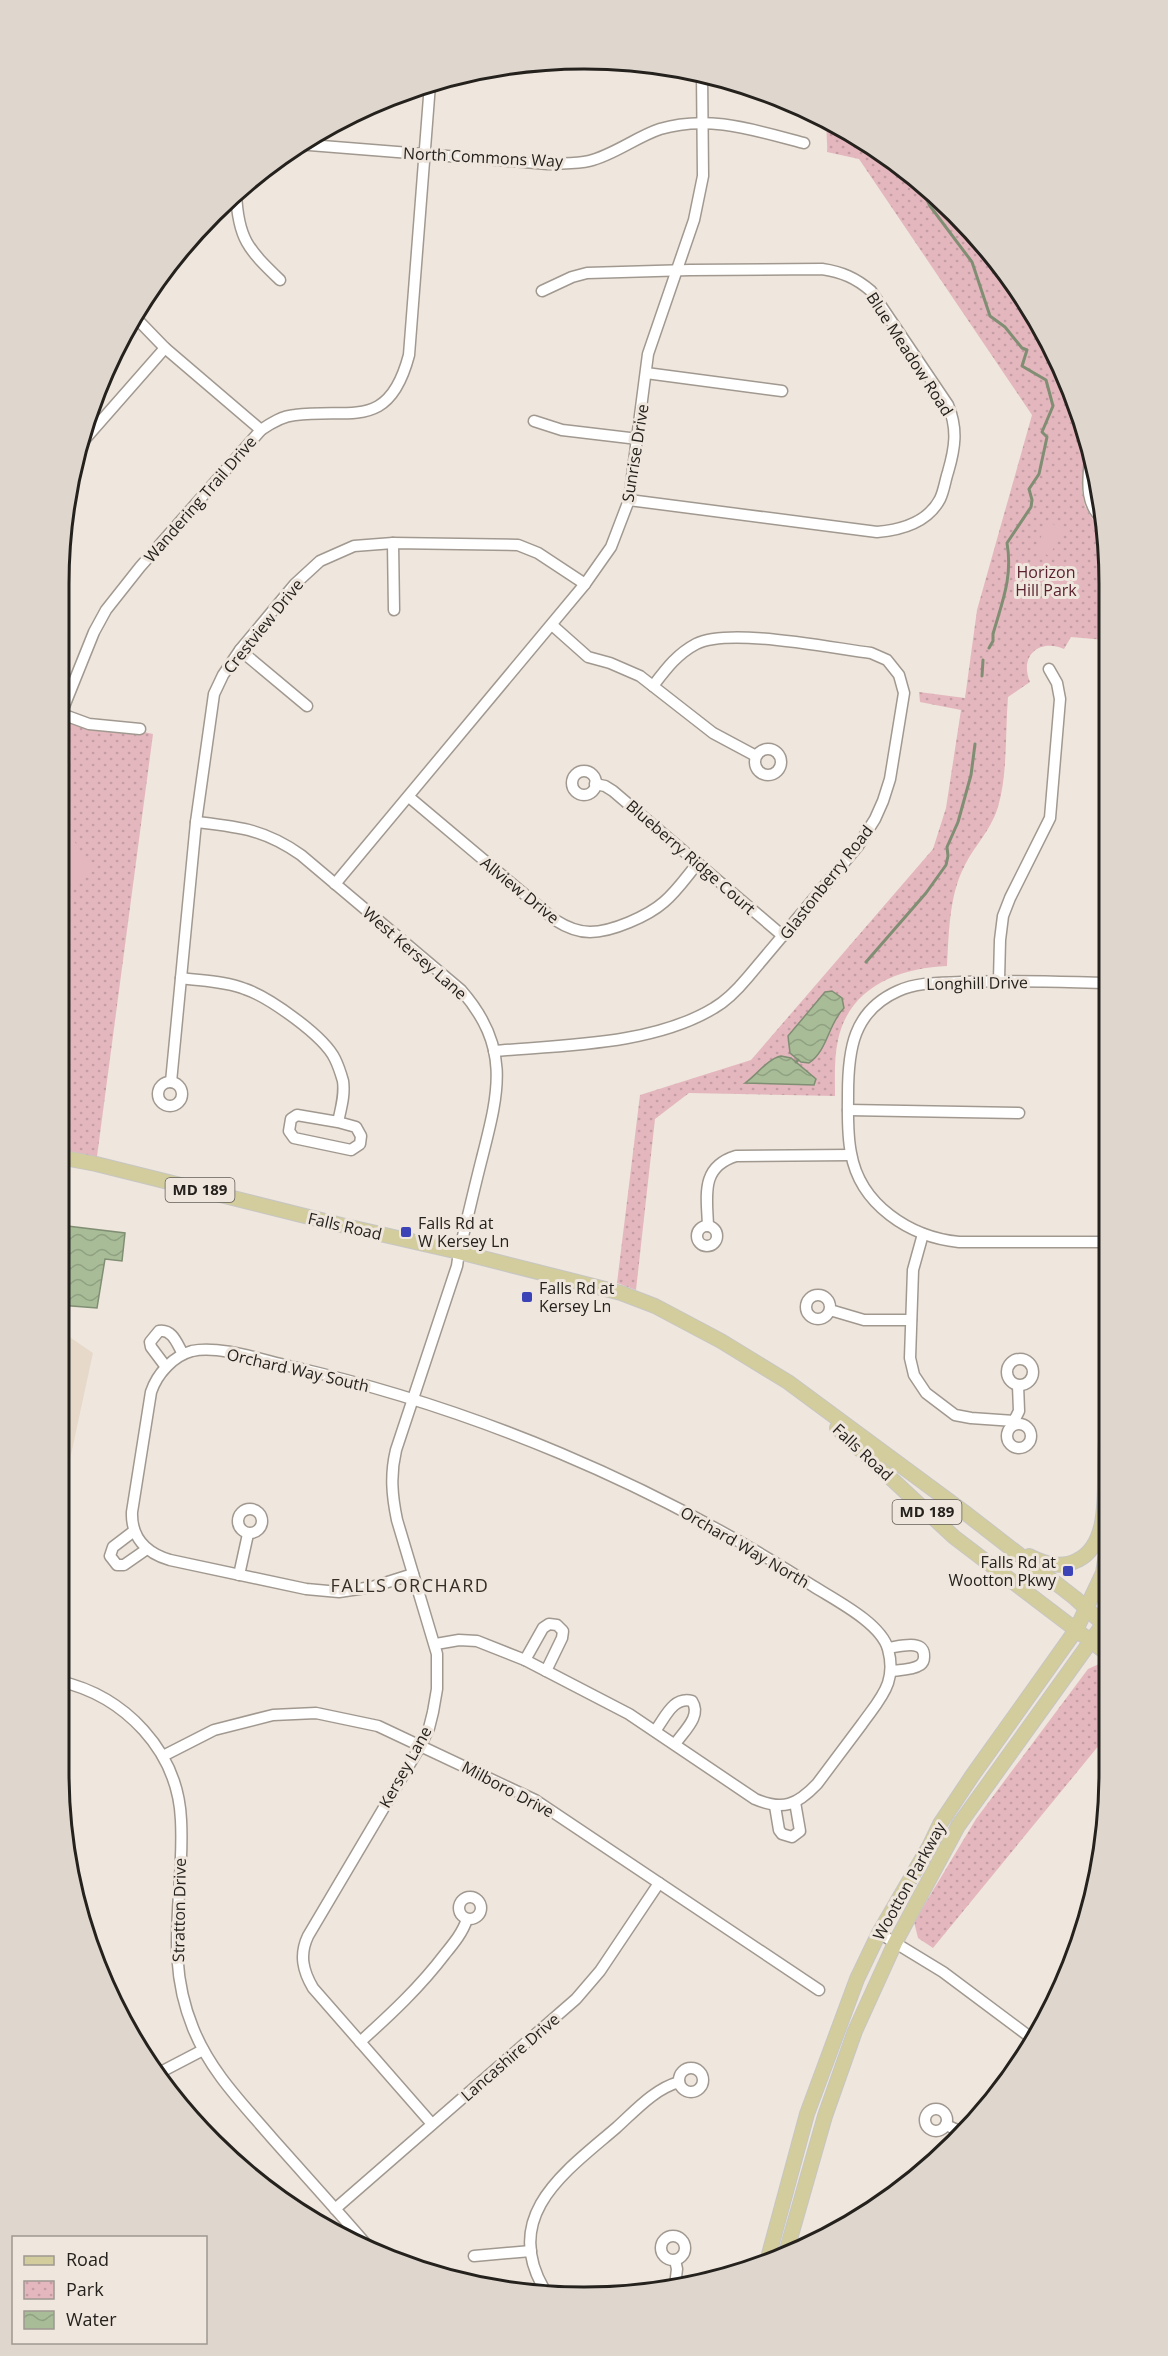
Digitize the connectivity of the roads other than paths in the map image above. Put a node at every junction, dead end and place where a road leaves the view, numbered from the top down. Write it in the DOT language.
graph roads {
  1 [pos="702,83"];
  2 [pos="429,93"];
  3 [pos="703,122"];
  4 [pos="804,143"];
  5 [pos="315,145"];
  6 [pos="424,154"];
  7 [pos="237,204"];
  8 [pos="678,270"];
  9 [pos="280,280"];
  10 [pos="542,291"];
  11 [pos="140,322"];
  12 [pos="165,348"];
  13 [pos="646,373"];
  14 [pos="782,391"];
  15 [pos="534,421"];
  16 [pos="261,430"];
  17 [pos="93,431"];
  18 [pos="638,439"];
  19 [pos="1089,482"];
  20 [pos="629,500"];
  21 [pos="1093,508"];
  22 [pos="393,543"];
  23 [pos="585,584"];
  24 [pos="394,610"];
  25 [pos="552,625"];
  26 [pos="240,650"];
  27 [pos="1050,669"];
  28 [pos="653,686"];
  29 [pos="69,692"];
  30 [pos="307,706"];
  31 [pos="69,717"];
  32 [pos="140,729"];
  33 [pos="756,756"];
  34 [pos="595,784"];
  35 [pos="409,797"];
  36 [pos="196,822"];
  37 [pos="698,863"];
  38 [pos="335,884"];
  39 [pos="783,936"];
  40 [pos="181,978"];
  41 [pos="999,981"];
  42 [pos="1099,983"];
  43 [pos="494,1051"];
  44 [pos="171,1082"];
  45 [pos="848,1110"];
  46 [pos="1019,1113"];
  47 [pos="338,1122"];
  48 [pos="851,1155"];
  49 [pos="69,1159"];
  50 [pos="708,1226"];
  51 [pos="923,1234"];
  52 [pos="1099,1242"];
  53 [pos="459,1252"];
  54 [pos="830,1310"];
  55 [pos="910,1320"];
  56 [pos="183,1354"];
  57 [pos="166,1367"];
  58 [pos="788,1382"];
  59 [pos="1018,1385"];
  60 [pos="413,1399"];
  61 [pos="134,1531"];
  62 [pos="248,1534"];
  63 [pos="1099,1537"];
  64 [pos="998,1539"];
  65 [pos="147,1549"];
  66 [pos="413,1574"];
  67 [pos="239,1575"];
  68 [pos="1099,1582"];
  69 [pos="1087,1608"];
  70 [pos="1099,1619"];
  71 [pos="1076,1629"];
  72 [pos="1099,1633"];
  73 [pos="1091,1641"];
  74 [pos="436,1644"];
  75 [pos="1099,1647"];
  76 [pos="888,1648"];
  77 [pos="525,1660"];
  78 [pos="546,1671"];
  79 [pos="891,1671"];
  80 [pos="69,1684"];
  81 [pos="655,1731"];
  82 [pos="675,1744"];
  83 [pos="420,1745"];
  84 [pos="163,1756"];
  85 [pos="795,1802"];
  86 [pos="775,1806"];
  87 [pos="659,1883"];
  88 [pos="467,1918"];
  89 [pos="879,1933"];
  90 [pos="895,1943"];
  91 [pos="819,1990"];
  92 [pos="1027,2035"];
  93 [pos="360,2042"];
  94 [pos="203,2050"];
  95 [pos="164,2070"];
  96 [pos="679,2082"];
  97 [pos="432,2124"];
  98 [pos="946,2125"];
  99 [pos="955,2129"];
  100 [pos="335,2209"];
  101 [pos="358,2235"];
  102 [pos="788,2245"];
  103 [pos="531,2251"];
  104 [pos="770,2252"];
  105 [pos="474,2256"];
  106 [pos="675,2260"];
  107 [pos="676,2278"];
  108 [pos="541,2285"];
  1 -- 3 [label="street, Sunrise Drive"];
  2 -- 6 [label="street, Wandering Trail Drive"];
  3 -- 4 [label="street, North Commons Way"];
  3 -- 6 [label="street, North Commons Way"];
  3 -- 8 [label="street, Sunrise Drive"];
  5 -- 6 [label="street, North Commons Way"];
  6 -- 16 [label="street, Wandering Trail Drive"];
  7 -- 9 [label="street"];
  8 -- 10 [label="street, Blue Meadow Road"];
  8 -- 13 [label="street, Sunrise Drive"];
  8 -- 20 [label="street, Blue Meadow Road"];
  11 -- 12 [label="street"];
  12 -- 16 [label="street"];
  12 -- 17 [label="street"];
  13 -- 14 [label="street"];
  13 -- 18 [label="street, Sunrise Drive"];
  15 -- 18 [label="street"];
  16 -- 29 [label="street, Wandering Trail Drive"];
  18 -- 20 [label="street, Sunrise Drive"];
  19 -- 21 [label="street"];
  20 -- 23 [label="street, Sunrise Drive"];
  22 -- 23 [label="street, Crestview Drive"];
  22 -- 24 [label="street"];
  22 -- 26 [label="street, Crestview Drive"];
  23 -- 25 [label="street, Sunrise Drive"];
  25 -- 28 [label="street"];
  25 -- 35 [label="street, Sunrise Drive"];
  26 -- 30 [label="street"];
  26 -- 36 [label="street, Crestview Drive"];
  27 -- 41 [label="street"];
  28 -- 33 [label="street"];
  28 -- 39 [label="street, Glastonberry Road"];
  31 -- 32 [label="street"];
  34 -- 37 [label="street, Blueberry Ridge Court"];
  35 -- 37 [label="street, Allview Drive"];
  35 -- 38 [label="street, Sunrise Drive"];
  36 -- 38 [label="street, West Kersey Lane"];
  36 -- 40 [label="street, Crestview Drive"];
  37 -- 39 [label="street, Blueberry Ridge Court"];
  38 -- 43 [label="street, West Kersey Lane"];
  39 -- 43 [label="street, Glastonberry Road"];
  40 -- 44 [label="street, Crestview Drive"];
  40 -- 47 [label="street"];
  41 -- 42 [label="street, Longhill Drive"];
  41 -- 45 [label="street, Longhill Drive"];
  43 -- 53 [label="street, West Kersey Lane"];
  45 -- 46 [label="street"];
  45 -- 48 [label="street, Longhill Drive"];
  47 -- 47 [label="street"];
  48 -- 50 [label="street"];
  48 -- 51 [label="street, Longhill Drive"];
  49 -- 53 [label="main road, Falls Road / MD 189"];
  51 -- 52 [label="street, Longhill Drive"];
  51 -- 55 [label="street"];
  53 -- 58 [label="main road, Falls Road / MD 189"];
  53 -- 60 [label="street, Kersey Lane"];
  54 -- 55 [label="street"];
  55 -- 59 [label="street"];
  56 -- 57 [label="street"];
  56 -- 57 [label="street"];
  56 -- 60 [label="street, Orchard Way South"];
  57 -- 61 [label="street"];
  58 -- 64 [label="main road, Falls Road / MD 189"];
  58 -- 71 [label="main road, Falls Road / MD 189"];
  60 -- 66 [label="street, Kersey Lane"];
  60 -- 76 [label="street, Orchard Way North"];
  61 -- 65 [label="street"];
  61 -- 65 [label="street"];
  62 -- 67 [label="street"];
  63 -- 64 [label="main road"];
  64 -- 69 [label="main road, Falls Road / MD 189"];
  65 -- 67 [label="street"];
  66 -- 67 [label="street"];
  66 -- 74 [label="street, Kersey Lane"];
  68 -- 69 [label="main road, Wootton Parkway"];
  69 -- 70 [label="main road, Falls Road / MD 189"];
  69 -- 71 [label="main road, Wootton Parkway"];
  71 -- 73 [label="main road, Falls Road / MD 189"];
  71 -- 89 [label="main road, Wootton Parkway"];
  72 -- 73 [label="main road, Wootton Parkway"];
  73 -- 75 [label="main road, Falls Road / MD 189"];
  73 -- 90 [label="main road, Wootton Parkway"];
  74 -- 77 [label="street"];
  74 -- 83 [label="street, Kersey Lane"];
  76 -- 79 [label="street"];
  76 -- 79 [label="street"];
  77 -- 78 [label="street"];
  77 -- 78 [label="street"];
  78 -- 81 [label="street"];
  79 -- 85 [label="street"];
  80 -- 84 [label="street, Stratton Drive"];
  81 -- 82 [label="street"];
  81 -- 82 [label="street"];
  82 -- 86 [label="street"];
  83 -- 84 [label="street, Milboro Drive"];
  83 -- 87 [label="street, Milboro Drive"];
  83 -- 93 [label="street, Kersey Lane"];
  84 -- 94 [label="street, Stratton Drive"];
  85 -- 86 [label="street"];
  85 -- 86 [label="street"];
  87 -- 91 [label="street, Milboro Drive"];
  87 -- 97 [label="street, Lancashire Drive"];
  88 -- 93 [label="street"];
  89 -- 90 [label="street"];
  89 -- 104 [label="main road, Wootton Parkway"];
  90 -- 92 [label="street"];
  90 -- 102 [label="main road, Wootton Parkway"];
  93 -- 97 [label="street, Kersey Lane"];
  94 -- 95 [label="street"];
  94 -- 100 [label="street, Stratton Drive"];
  96 -- 103 [label="street"];
  97 -- 100 [label="street, Lancashire Drive"];
  98 -- 99 [label="street"];
  100 -- 101 [label="street, Stratton Drive"];
  103 -- 105 [label="street"];
  103 -- 108 [label="street"];
  106 -- 107 [label="street"];
}
